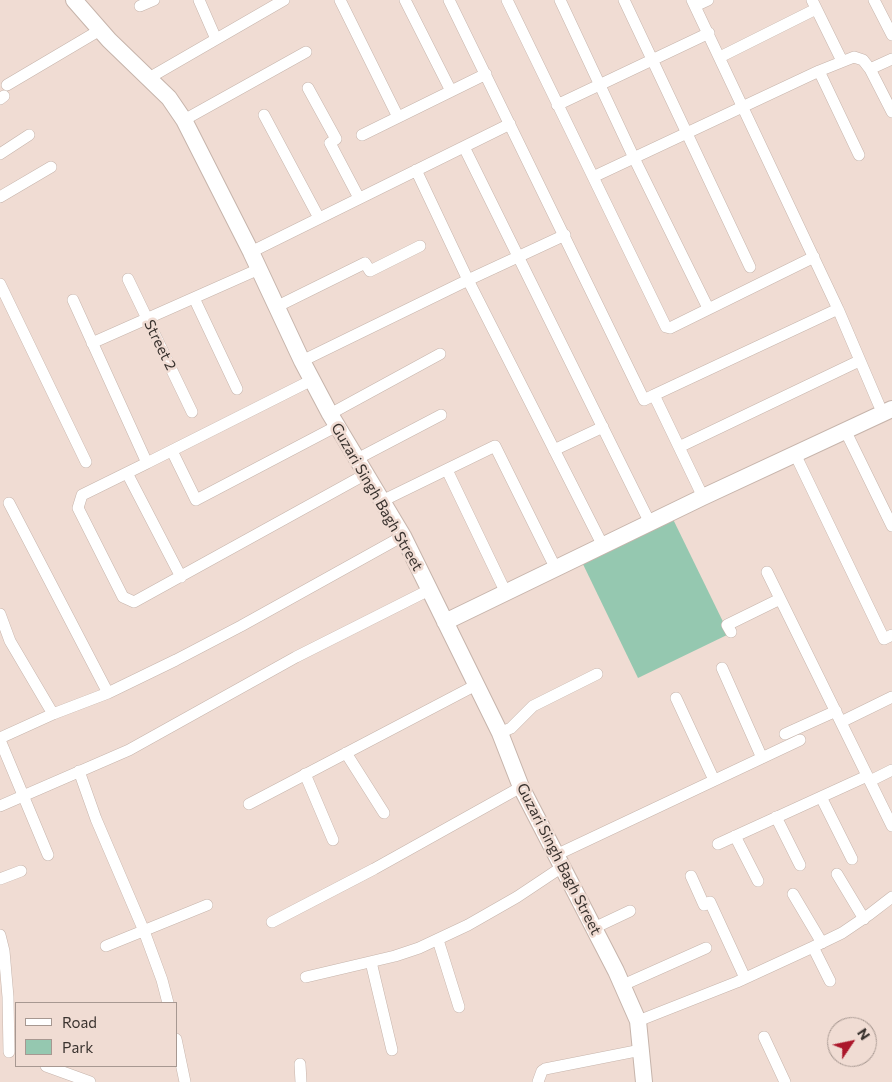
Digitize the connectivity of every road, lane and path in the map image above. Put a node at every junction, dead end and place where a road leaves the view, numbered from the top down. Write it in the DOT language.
graph roads {
  1 [pos="74,0"];
  2 [pos="154,0"];
  3 [pos="199,0"];
  4 [pos="284,0"];
  5 [pos="340,0"];
  6 [pos="405,0"];
  7 [pos="449,0"];
  8 [pos="507,0"];
  9 [pos="560,0"];
  10 [pos="624,0"];
  11 [pos="708,0"];
  12 [pos="874,0"];
  13 [pos="694,3"];
  14 [pos="814,4"];
  15 [pos="140,6"];
  16 [pos="100,30"];
  17 [pos="709,33"];
  18 [pos="892,35"];
  19 [pos="216,39"];
  20 [pos="306,52"];
  21 [pos="720,57"];
  22 [pos="653,59"];
  23 [pos="892,59"];
  24 [pos="842,61"];
  25 [pos="870,69"];
  26 [pos="819,71"];
  27 [pos="486,74"];
  28 [pos="149,78"];
  29 [pos="600,84"];
  30 [pos="7,85"];
  31 [pos="308,88"];
  32 [pos="451,92"];
  33 [pos="557,104"];
  34 [pos="744,106"];
  35 [pos="892,112"];
  36 [pos="264,115"];
  37 [pos="398,117"];
  38 [pos="184,120"];
  39 [pos="510,124"];
  40 [pos="687,133"];
  41 [pos="29,135"];
  42 [pos="362,135"];
  43 [pos="464,146"];
  44 [pos="0,154"];
  45 [pos="859,154"];
  46 [pos="634,158"];
  47 [pos="51,167"];
  48 [pos="416,170"];
  49 [pos="593,177"];
  50 [pos="0,197"];
  51 [pos="359,198"];
  52 [pos="319,218"];
  53 [pos="564,235"];
  54 [pos="420,246"];
  55 [pos="251,252"];
  56 [pos="518,257"];
  57 [pos="814,257"];
  58 [pos="750,267"];
  59 [pos="259,269"];
  60 [pos="128,279"];
  61 [pos="468,280"];
  62 [pos="0,284"];
  63 [pos="194,298"];
  64 [pos="74,300"];
  65 [pos="276,307"];
  66 [pos="708,308"];
  67 [pos="838,309"];
  68 [pos="148,318"];
  69 [pos="92,343"];
  70 [pos="440,354"];
  71 [pos="302,361"];
  72 [pos="860,361"];
  73 [pos="312,380"];
  74 [pos="237,389"];
  75 [pos="654,395"];
  76 [pos="886,407"];
  77 [pos="192,412"];
  78 [pos="441,415"];
  79 [pos="334,420"];
  80 [pos="603,427"];
  81 [pos="845,430"];
  82 [pos="679,447"];
  83 [pos="554,450"];
  84 [pos="172,451"];
  85 [pos="795,454"];
  86 [pos="357,459"];
  87 [pos="86,462"];
  88 [pos="147,463"];
  89 [pos="447,470"];
  90 [pos="127,473"];
  91 [pos="366,474"];
  92 [pos="703,497"];
  93 [pos="382,501"];
  94 [pos="9,503"];
  95 [pos="650,523"];
  96 [pos="892,526"];
  97 [pos="403,536"];
  98 [pos="603,546"];
  99 [pos="556,568"];
  100 [pos="767,572"];
  101 [pos="181,577"];
  102 [pos="429,590"];
  103 [pos="506,593"];
  104 [pos="780,598"];
  105 [pos="0,614"];
  106 [pos="444,622"];
  107 [pos="731,632"];
  108 [pos="892,636"];
  109 [pos="722,668"];
  110 [pos="597,674"];
  111 [pos="476,685"];
  112 [pos="108,693"];
  113 [pos="892,697"];
  114 [pos="676,698"];
  115 [pos="836,711"];
  116 [pos="53,714"];
  117 [pos="841,722"];
  118 [pos="500,733"];
  119 [pos="784,734"];
  120 [pos="0,739"];
  121 [pos="800,740"];
  122 [pos="346,753"];
  123 [pos="762,758"];
  124 [pos="892,770"];
  125 [pos="79,771"];
  126 [pos="305,774"];
  127 [pos="869,778"];
  128 [pos="714,780"];
  129 [pos="521,786"];
  130 [pos="23,795"];
  131 [pos="821,797"];
  132 [pos="248,804"];
  133 [pos="0,806"];
  134 [pos="384,813"];
  135 [pos="776,817"];
  136 [pos="892,826"];
  137 [pos="735,836"];
  138 [pos="333,840"];
  139 [pos="718,844"];
  140 [pos="48,855"];
  141 [pos="852,859"];
  142 [pos="559,861"];
  143 [pos="800,865"];
  144 [pos="22,871"];
  145 [pos="837,874"];
  146 [pos="692,876"];
  147 [pos="0,879"];
  148 [pos="758,881"];
  149 [pos="793,894"];
  150 [pos="892,897"];
  151 [pos="207,905"];
  152 [pos="630,911"];
  153 [pos="864,919"];
  154 [pos="272,922"];
  155 [pos="594,928"];
  156 [pos="144,930"];
  157 [pos="0,935"];
  158 [pos="438,940"];
  159 [pos="818,945"];
  160 [pos="106,946"];
  161 [pos="706,948"];
  162 [pos="370,962"];
  163 [pos="306,977"];
  164 [pos="745,978"];
  165 [pos="830,981"];
  166 [pos="623,985"];
  167 [pos="168,1002"];
  168 [pos="459,1007"];
  169 [pos="638,1021"];
  170 [pos="764,1037"];
  171 [pos="178,1049"];
  172 [pos="392,1050"];
  173 [pos="641,1050"];
  174 [pos="8,1052"];
  175 [pos="300,1064"];
  176 [pos="49,1067"];
  177 [pos="90,1082"];
  178 [pos="185,1082"];
  179 [pos="301,1082"];
  180 [pos="538,1082"];
  181 [pos="644,1082"];
  182 [pos="785,1082"];
  1 -- 16 [label="street, Guzari Singh Bagh Street"];
  2 -- 15 [label="street"];
  3 -- 19 [label="street"];
  4 -- 19 [label="street"];
  5 -- 37 [label="street"];
  6 -- 32 [label="street"];
  7 -- 27 [label="street"];
  8 -- 33 [label="street"];
  9 -- 29 [label="street"];
  10 -- 22 [label="street"];
  11 -- 13 [label="street"];
  12 -- 18 [label="street"];
  13 -- 17 [label="street"];
  14 -- 21 [label="street"];
  14 -- 24 [label="street"];
  16 -- 28 [label="street, Guzari Singh Bagh Street"];
  16 -- 30 [label="street"];
  17 -- 21 [label="street"];
  17 -- 22 [label="street"];
  19 -- 28 [label="street"];
  20 -- 38 [label="street"];
  21 -- 34 [label="street"];
  22 -- 29 [label="street"];
  22 -- 40 [label="street"];
  23 -- 25 [label="street"];
  24 -- 25 [label="street"];
  24 -- 26 [label="street"];
  25 -- 35 [label="street"];
  26 -- 34 [label="street"];
  26 -- 45 [label="street"];
  27 -- 32 [label="street"];
  27 -- 39 [label="street"];
  28 -- 38 [label="street, Guzari Singh Bagh Street"];
  29 -- 33 [label="street"];
  29 -- 46 [label="street"];
  31 -- 51 [label="street"];
  32 -- 37 [label="street"];
  33 -- 49 [label="street"];
  34 -- 40 [label="street"];
  34 -- 57 [label="street"];
  36 -- 52 [label="street"];
  37 -- 42 [label="street"];
  38 -- 55 [label="street, Guzari Singh Bagh Street"];
  39 -- 43 [label="street"];
  39 -- 53 [label="street"];
  40 -- 46 [label="street"];
  40 -- 58 [label="street"];
  41 -- 44 [label="street"];
  43 -- 48 [label="street"];
  43 -- 56 [label="street"];
  46 -- 49 [label="street"];
  46 -- 66 [label="street"];
  47 -- 50 [label="street"];
  48 -- 51 [label="street"];
  48 -- 61 [label="street"];
  49 -- 66 [label="street"];
  51 -- 52 [label="street"];
  52 -- 55 [label="street"];
  53 -- 56 [label="street"];
  53 -- 75 [label="street"];
  54 -- 65 [label="street"];
  55 -- 59 [label="street, Guzari Singh Bagh Street"];
  56 -- 61 [label="street"];
  56 -- 80 [label="street"];
  57 -- 66 [label="street"];
  57 -- 67 [label="street"];
  59 -- 63 [label="street"];
  59 -- 65 [label="street, Guzari Singh Bagh Street"];
  60 -- 68 [label="street, Street 2"];
  61 -- 71 [label="street"];
  61 -- 83 [label="street"];
  62 -- 87 [label="street"];
  63 -- 68 [label="street"];
  63 -- 74 [label="street"];
  64 -- 69 [label="street"];
  65 -- 71 [label="street, Guzari Singh Bagh Street"];
  67 -- 72 [label="street"];
  67 -- 75 [label="street"];
  68 -- 69 [label="street"];
  68 -- 77 [label="street, Street 2"];
  69 -- 88 [label="street"];
  70 -- 79 [label="street"];
  71 -- 73 [label="street, Guzari Singh Bagh Street"];
  72 -- 76 [label="street"];
  72 -- 82 [label="street"];
  73 -- 79 [label="street, Guzari Singh Bagh Street"];
  73 -- 84 [label="street"];
  75 -- 82 [label="street"];
  76 -- 81 [label="street"];
  78 -- 86 [label="street"];
  79 -- 84 [label="street"];
  79 -- 86 [label="street, Guzari Singh Bagh Street"];
  80 -- 83 [label="street"];
  80 -- 95 [label="street"];
  81 -- 85 [label="street"];
  81 -- 96 [label="street"];
  82 -- 92 [label="street"];
  83 -- 98 [label="street"];
  84 -- 88 [label="street"];
  85 -- 92 [label="street"];
  85 -- 108 [label="street"];
  86 -- 91 [label="street, Guzari Singh Bagh Street"];
  88 -- 90 [label="street"];
  89 -- 93 [label="street"];
  89 -- 99 [label="street"];
  89 -- 103 [label="street"];
  90 -- 101 [label="street"];
  90 -- 101 [label="street"];
  91 -- 93 [label="street, Guzari Singh Bagh Street"];
  91 -- 101 [label="street"];
  92 -- 95 [label="street"];
  93 -- 97 [label="street, Guzari Singh Bagh Street"];
  94 -- 112 [label="street"];
  95 -- 98 [label="street"];
  97 -- 102 [label="street, Guzari Singh Bagh Street"];
  97 -- 112 [label="street"];
  98 -- 99 [label="street"];
  99 -- 103 [label="street"];
  100 -- 104 [label="street"];
  102 -- 106 [label="street, Guzari Singh Bagh Street"];
  102 -- 125 [label="street"];
  103 -- 106 [label="street"];
  104 -- 107 [label="street"];
  104 -- 115 [label="street"];
  105 -- 116 [label="street"];
  106 -- 111 [label="street, Guzari Singh Bagh Street"];
  109 -- 123 [label="street"];
  110 -- 118 [label="street"];
  111 -- 118 [label="street, Guzari Singh Bagh Street"];
  111 -- 122 [label="street"];
  112 -- 116 [label="street"];
  113 -- 117 [label="street"];
  114 -- 128 [label="street"];
  115 -- 117 [label="street"];
  115 -- 119 [label="street"];
  116 -- 120 [label="street"];
  117 -- 127 [label="street"];
  118 -- 129 [label="street, Guzari Singh Bagh Street"];
  120 -- 130 [label="street"];
  121 -- 123 [label="street"];
  122 -- 126 [label="street"];
  122 -- 134 [label="street"];
  123 -- 128 [label="street"];
  124 -- 127 [label="street"];
  125 -- 130 [label="street"];
  125 -- 156 [label="street"];
  126 -- 132 [label="street"];
  126 -- 138 [label="street"];
  127 -- 131 [label="street"];
  127 -- 136 [label="street"];
  128 -- 142 [label="street"];
  129 -- 142 [label="street, Guzari Singh Bagh Street"];
  129 -- 154 [label="street"];
  130 -- 133 [label="street"];
  130 -- 140 [label="street"];
  131 -- 135 [label="street"];
  131 -- 141 [label="street"];
  135 -- 137 [label="street"];
  135 -- 143 [label="street"];
  137 -- 139 [label="street"];
  137 -- 148 [label="street"];
  142 -- 155 [label="street, Guzari Singh Bagh Street"];
  142 -- 158 [label="street"];
  144 -- 147 [label="street"];
  145 -- 153 [label="street"];
  146 -- 164 [label="street"];
  149 -- 159 [label="street"];
  150 -- 153 [label="street"];
  151 -- 156 [label="street"];
  152 -- 155 [label="street"];
  153 -- 159 [label="street"];
  155 -- 166 [label="street, Guzari Singh Bagh Street"];
  156 -- 160 [label="street"];
  156 -- 167 [label="street"];
  157 -- 174 [label="street"];
  158 -- 162 [label="street"];
  158 -- 168 [label="street"];
  159 -- 164 [label="street"];
  159 -- 165 [label="street"];
  161 -- 166 [label="street"];
  162 -- 163 [label="street"];
  162 -- 172 [label="street"];
  164 -- 169 [label="street"];
  166 -- 169 [label="street, Guzari Singh Bagh Street"];
  169 -- 173 [label="street, Guzari Singh Bagh Street"];
  170 -- 182 [label="street"];
  171 -- 178 [label="street"];
  173 -- 180 [label="street"];
  173 -- 181 [label="street, Guzari Singh Bagh Street"];
  175 -- 179 [label="street"];
  176 -- 177 [label="street"];
}
